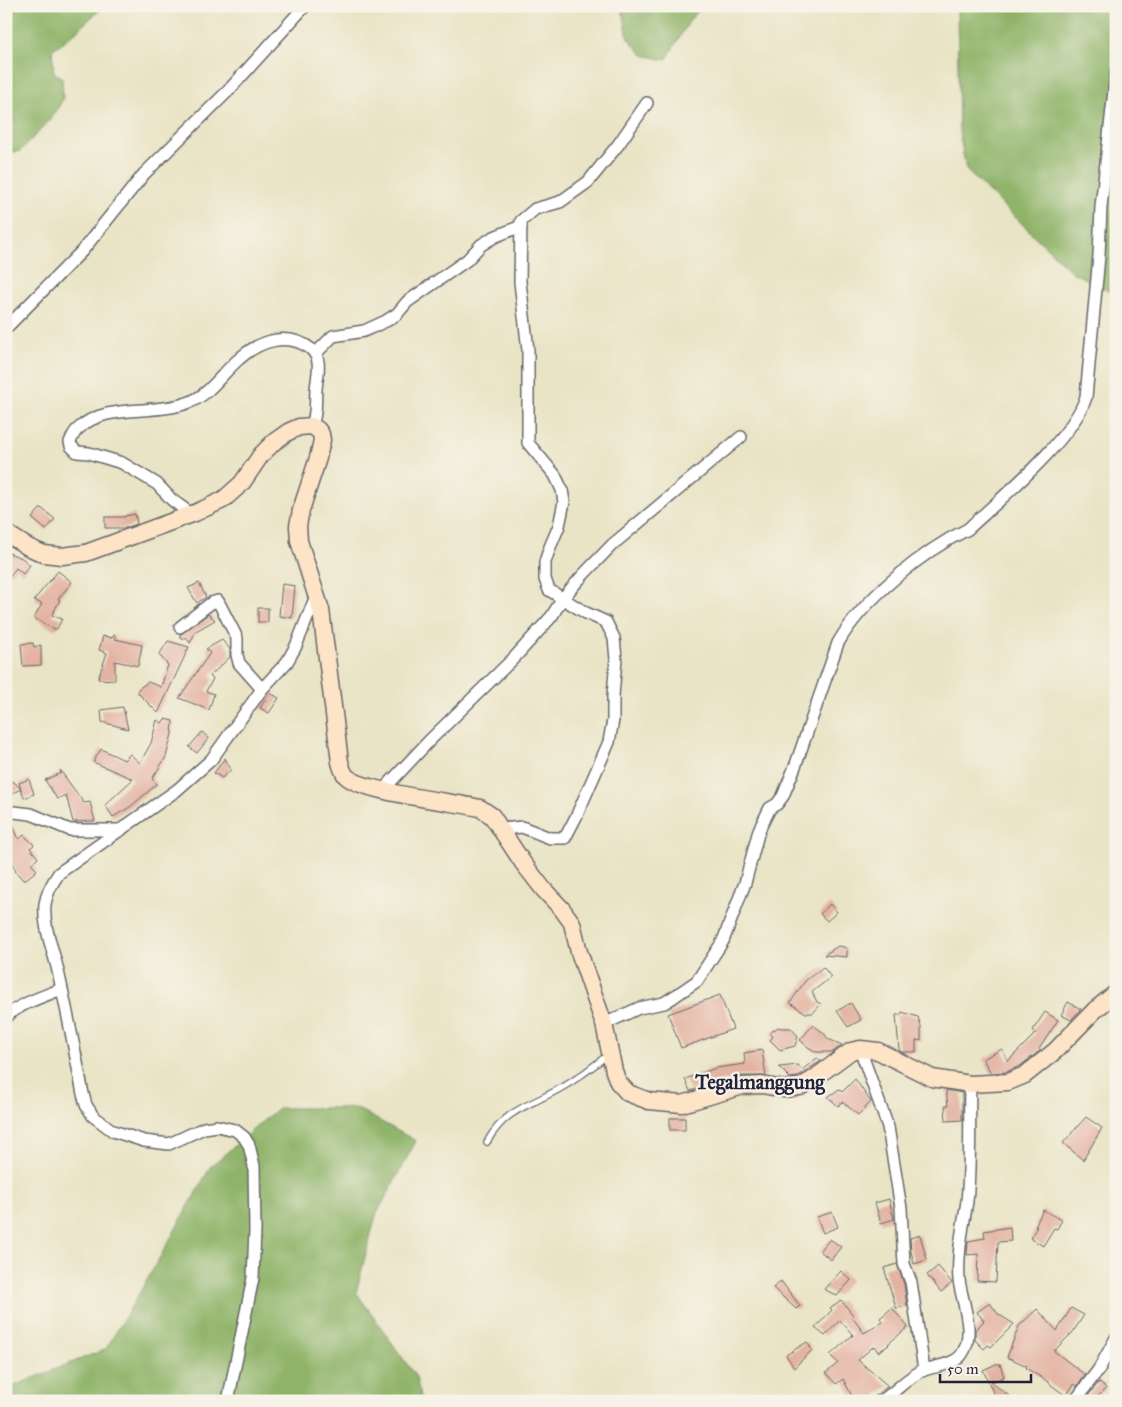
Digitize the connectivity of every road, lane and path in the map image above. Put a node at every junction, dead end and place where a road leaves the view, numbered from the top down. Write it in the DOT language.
graph roads {
  1 [pos="305,6"];
  2 [pos="1116,73"];
  3 [pos="647,103"];
  4 [pos="521,226"];
  5 [pos="6,328"];
  6 [pos="315,354"];
  7 [pos="312,426"];
  8 [pos="741,437"];
  9 [pos="192,514"];
  10 [pos="6,533"];
  11 [pos="316,596"];
  12 [pos="562,599"];
  13 [pos="180,626"];
  14 [pos="262,690"];
  15 [pos="383,790"];
  16 [pos="6,813"];
  17 [pos="500,829"];
  18 [pos="121,830"];
  19 [pos="61,989"];
  20 [pos="1116,993"];
  21 [pos="6,1017"];
  22 [pos="604,1024"];
  23 [pos="860,1049"];
  24 [pos="610,1053"];
  25 [pos="970,1084"];
  26 [pos="487,1142"];
  27 [pos="1116,1338"];
  28 [pos="924,1370"];
  29 [pos="228,1401"];
  30 [pos="881,1401"];
  31 [pos="1075,1401"];
  1 -- 5 [label="street"];
  2 -- 22 [label="street"];
  3 -- 4 [label="street"];
  4 -- 6 [label="street"];
  4 -- 12 [label="street"];
  6 -- 7 [label="street"];
  6 -- 9 [label="street"];
  7 -- 9 [label="street"];
  7 -- 11 [label="street"];
  8 -- 12 [label="street"];
  9 -- 10 [label="street"];
  11 -- 14 [label="street"];
  11 -- 15 [label="street"];
  12 -- 15 [label="street"];
  12 -- 17 [label="street"];
  13 -- 14 [label="street"];
  14 -- 18 [label="street"];
  15 -- 17 [label="street"];
  16 -- 18 [label="street"];
  17 -- 22 [label="street"];
  18 -- 19 [label="street"];
  19 -- 21 [label="street"];
  19 -- 29 [label="street"];
  20 -- 25 [label="street"];
  22 -- 24 [label="street"];
  23 -- 24 [label="street"];
  23 -- 25 [label="street"];
  23 -- 28 [label="street"];
  24 -- 26 [label="lane"];
  25 -- 28 [label="street"];
  27 -- 31 [label="street"];
  28 -- 30 [label="street"];
}
